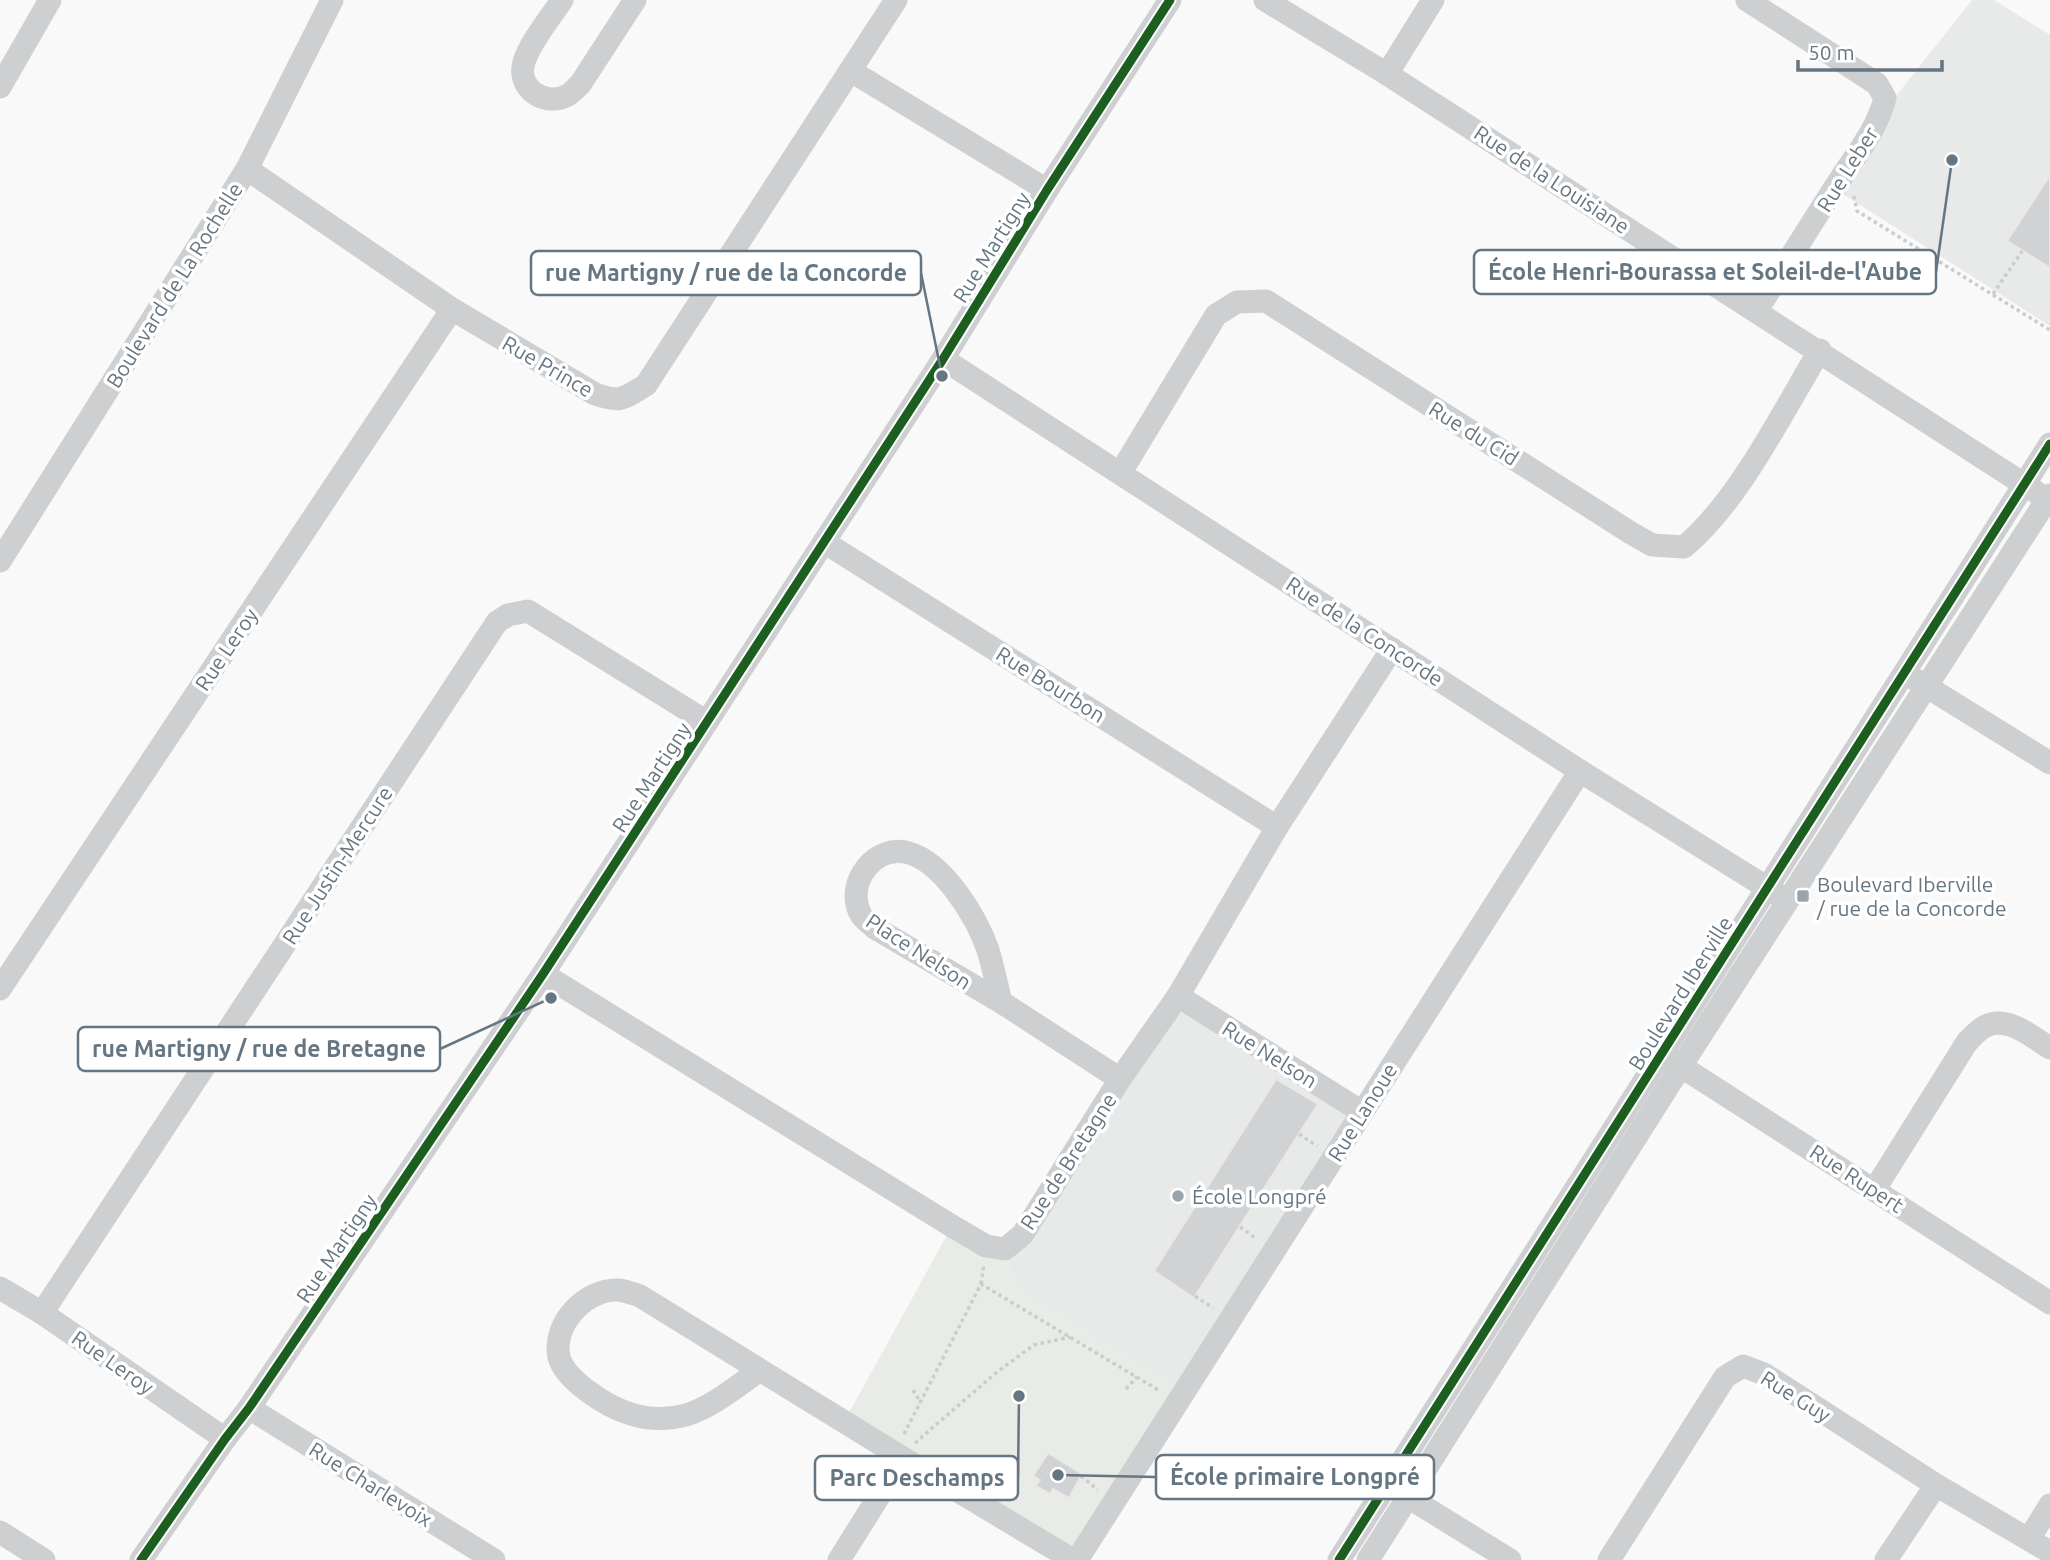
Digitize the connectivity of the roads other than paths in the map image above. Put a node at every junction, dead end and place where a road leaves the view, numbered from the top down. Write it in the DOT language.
graph roads {
  1 [pos="50,0"];
  2 [pos="332,0"];
  3 [pos="562,0"];
  4 [pos="635,0"];
  5 [pos="896,0"];
  6 [pos="1170,0"];
  7 [pos="1265,0"];
  8 [pos="1433,0"];
  9 [pos="1747,0"];
  10 [pos="851,71"];
  11 [pos="1387,74"];
  12 [pos="0,87"];
  13 [pos="247,169"];
  14 [pos="1047,190"];
  15 [pos="452,309"];
  16 [pos="1756,311"];
  17 [pos="1819,350"];
  18 [pos="943,359"];
  19 [pos="2050,444"];
  20 [pos="1121,472"];
  21 [pos="2024,484"];
  22 [pos="2049,497"];
  23 [pos="824,542"];
  24 [pos="0,561"];
  25 [pos="1392,649"];
  26 [pos="1904,673"];
  27 [pos="1927,686"];
  28 [pos="707,722"];
  29 [pos="2050,763"];
  30 [pos="1580,771"];
  31 [pos="1277,827"];
  32 [pos="1767,887"];
  33 [pos="1788,902"];
  34 [pos="543,974"];
  35 [pos="0,989"];
  36 [pos="1178,996"];
  37 [pos="1001,1002"];
  38 [pos="2050,1048"];
  39 [pos="1672,1060"];
  40 [pos="1121,1079"];
  41 [pos="1362,1112"];
  42 [pos="1875,1189"];
  43 [pos="0,1288"];
  44 [pos="2050,1303"];
  45 [pos="42,1313"];
  46 [pos="760,1370"];
  47 [pos="249,1408"];
  48 [pos="225,1439"];
  49 [pos="906,1447"];
  50 [pos="1387,1484"];
  51 [pos="1936,1485"];
  52 [pos="1408,1495"];
  53 [pos="2050,1505"];
  54 [pos="0,1532"];
  55 [pos="2029,1539"];
  56 [pos="2050,1552"];
  57 [pos="44,1560"];
  58 [pos="141,1560"];
  59 [pos="494,1560"];
  60 [pos="839,1560"];
  61 [pos="1075,1560"];
  62 [pos="1339,1560"];
  63 [pos="1367,1560"];
  64 [pos="1510,1560"];
  65 [pos="1609,1560"];
  66 [pos="1886,1560"];
  1 -- 12 [label="street"];
  2 -- 13 [label="street, Boulevard de La Rochelle"];
  3 -- 4 [label="street"];
  5 -- 10 [label="street, Rue Prince"];
  6 -- 14 [label="street, Rue Martigny"];
  7 -- 11 [label="street, Rue de la Louisiane"];
  8 -- 11 [label="street"];
  9 -- 16 [label="street, Rue Leber"];
  10 -- 14 [label="street"];
  10 -- 15 [label="street, Rue Prince"];
  11 -- 16 [label="street, Rue de la Louisiane"];
  13 -- 15 [label="street, Rue Prince"];
  13 -- 24 [label="street, Boulevard de La Rochelle"];
  14 -- 18 [label="street, Rue Martigny"];
  15 -- 35 [label="street, Rue Leroy"];
  16 -- 17 [label="street, Rue de la Louisiane"];
  17 -- 20 [label="street, Rue du Cid"];
  17 -- 21 [label="street, Rue de la Louisiane"];
  18 -- 20 [label="street, Rue de la Concorde"];
  18 -- 23 [label="street, Rue Martigny"];
  19 -- 21 [label="street, Boulevard Iberville"];
  20 -- 25 [label="street, Rue de la Concorde"];
  21 -- 22 [label="street, Rue de la Louisiane"];
  21 -- 26 [label="street, Boulevard Iberville"];
  22 -- 27 [label="street, Boulevard Iberville"];
  23 -- 28 [label="street, Rue Martigny"];
  23 -- 31 [label="street, Rue Bourbon"];
  25 -- 30 [label="street, Rue de la Concorde"];
  25 -- 31 [label="street, Rue de Bretagne"];
  26 -- 27 [label="street"];
  26 -- 32 [label="street, Boulevard Iberville"];
  27 -- 29 [label="street"];
  27 -- 33 [label="street, Boulevard Iberville"];
  28 -- 34 [label="street, Rue Martigny"];
  28 -- 45 [label="street, Rue Justin-Mercure"];
  30 -- 32 [label="street, Rue de la Concorde"];
  30 -- 41 [label="street, Rue Lanoue"];
  31 -- 36 [label="street, Rue de Bretagne"];
  32 -- 33 [label="street, Rue de la Concorde"];
  32 -- 39 [label="street, Boulevard Iberville"];
  33 -- 39 [label="street, Boulevard Iberville"];
  34 -- 40 [label="street, Rue de Bretagne"];
  34 -- 47 [label="street, Rue Martigny"];
  36 -- 40 [label="street, Rue de Bretagne"];
  36 -- 41 [label="street, Rue Nelson"];
  37 -- 37 [label="street, Place Nelson"];
  37 -- 40 [label="street, Place Nelson"];
  38 -- 42 [label="street"];
  39 -- 42 [label="street, Rue Rupert"];
  39 -- 50 [label="street, Boulevard Iberville"];
  39 -- 52 [label="street, Boulevard Iberville"];
  41 -- 61 [label="street, Rue Lanoue"];
  42 -- 44 [label="street, Rue Rupert"];
  43 -- 45 [label="street, Rue Leroy"];
  45 -- 48 [label="street, Rue Leroy"];
  46 -- 46 [label="street"];
  46 -- 49 [label="street"];
  47 -- 48 [label="street, Rue Martigny"];
  47 -- 59 [label="street, Rue Charlevoix"];
  48 -- 58 [label="street, Rue Martigny"];
  49 -- 60 [label="street"];
  49 -- 61 [label="street"];
  50 -- 52 [label="street"];
  50 -- 62 [label="street, Boulevard Iberville"];
  51 -- 55 [label="street, Rue Guy"];
  51 -- 65 [label="street, Rue Guy"];
  51 -- 66 [label="street"];
  52 -- 63 [label="street, Boulevard Iberville"];
  52 -- 64 [label="street"];
  53 -- 55 [label="street"];
  54 -- 57 [label="street"];
  55 -- 56 [label="street, Rue Guy"];
}
